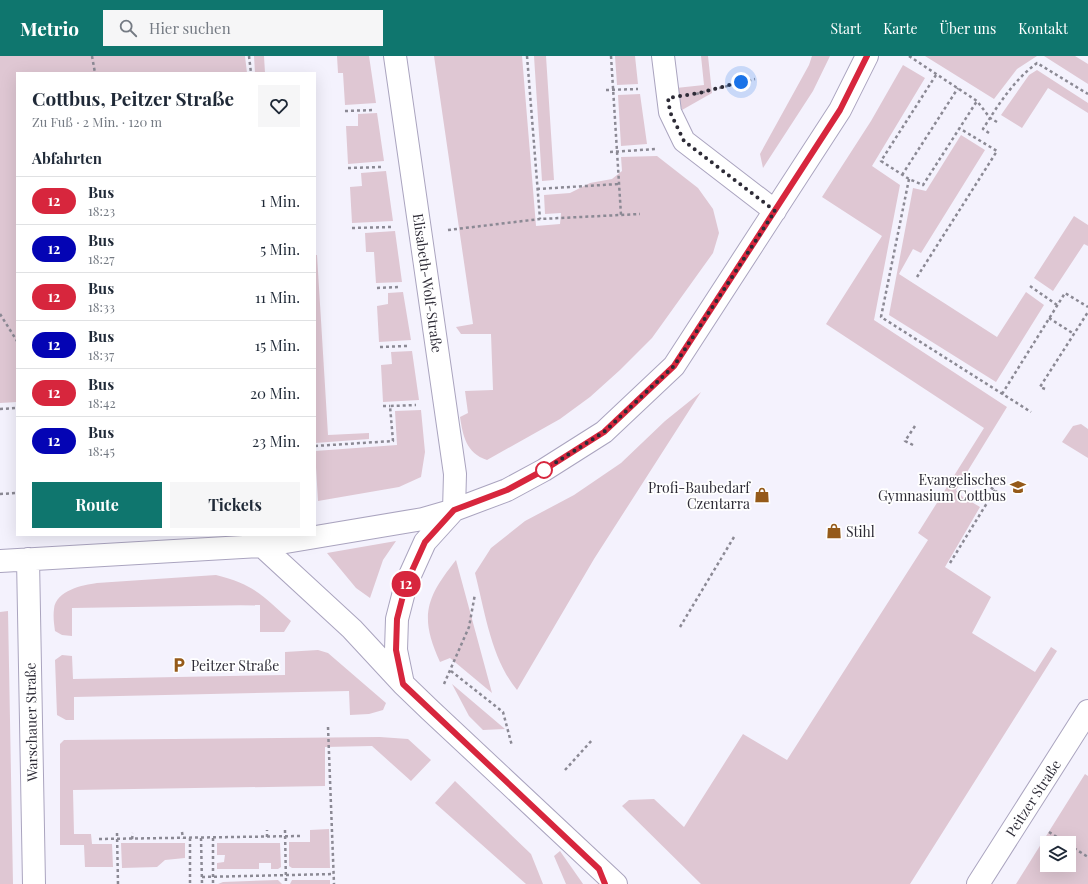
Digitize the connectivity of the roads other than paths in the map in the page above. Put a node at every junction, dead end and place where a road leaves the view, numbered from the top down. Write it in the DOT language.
graph roads {
  1 [pos="395,56"];
  2 [pos="663,56"];
  3 [pos="867,56"];
  4 [pos="775,211"];
  5 [pos="454,510"];
  6 [pos="262,546"];
  7 [pos="28,560"];
  8 [pos="0,561"];
  9 [pos="403,684"];
  10 [pos="1088,711"];
  11 [pos="602,877"];
  12 [pos="34,884"];
  13 [pos="616,884"];
  14 [pos="978,884"];
  1 -- 5 [label="street, Elisabeth-Wolf-Straße"];
  2 -- 4 [label="street"];
  3 -- 4 [label="street"];
  4 -- 5 [label="street"];
  5 -- 6 [label="street"];
  5 -- 9 [label="street"];
  6 -- 7 [label="street"];
  6 -- 9 [label="street"];
  7 -- 8 [label="street"];
  7 -- 12 [label="street, Warschauer Straße"];
  9 -- 11 [label="street"];
  10 -- 14 [label="street, Peitzer Straße"];
  11 -- 13 [label="street"];
}
